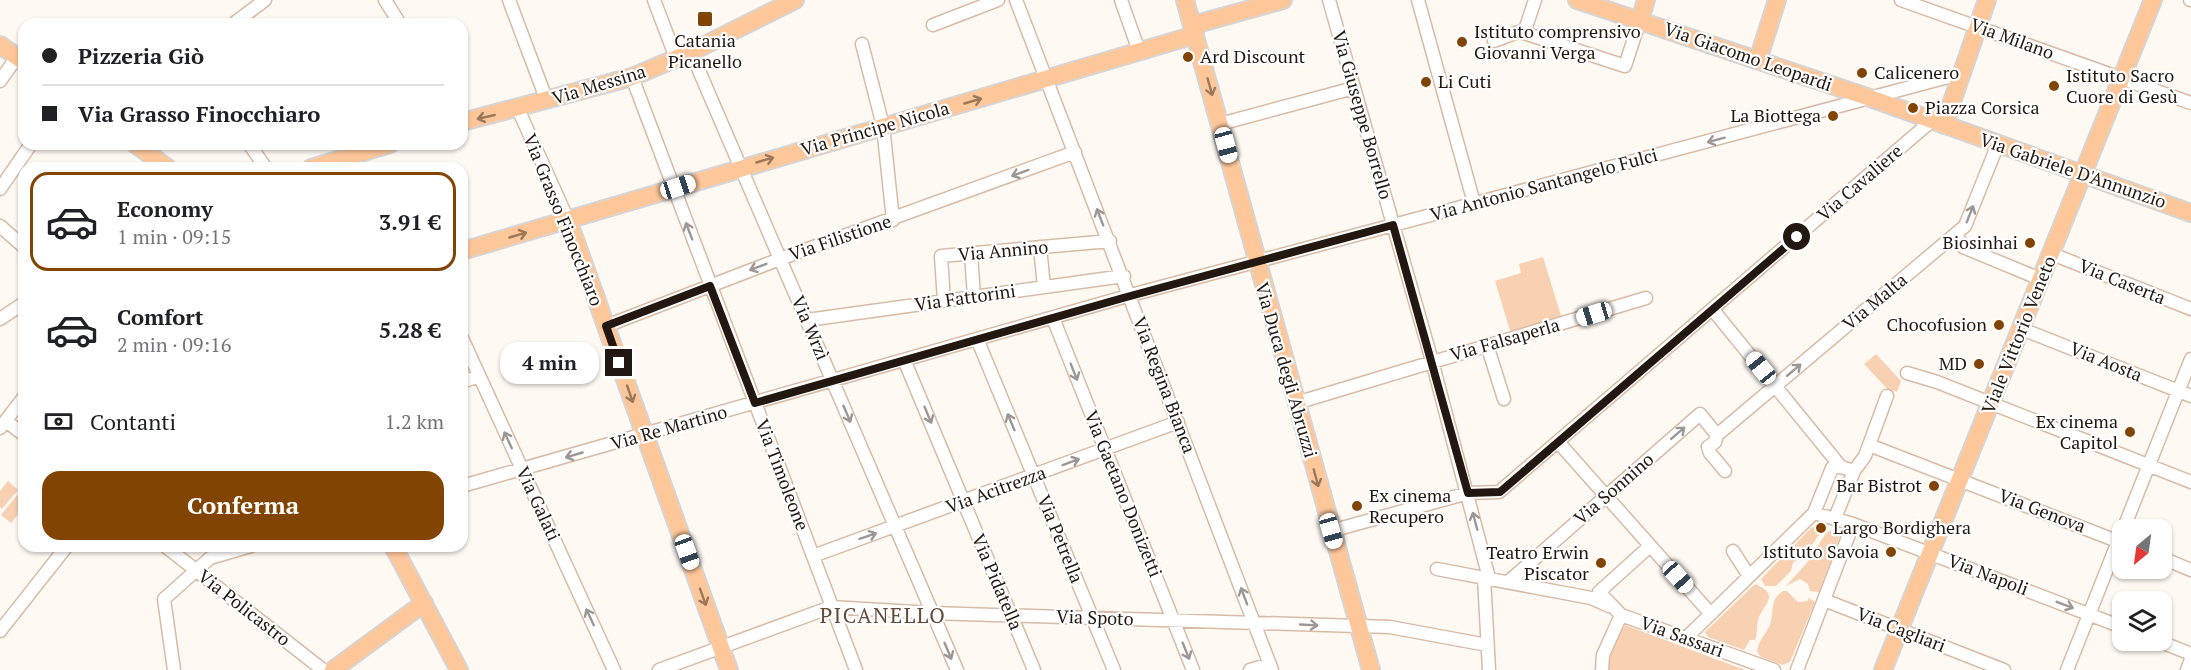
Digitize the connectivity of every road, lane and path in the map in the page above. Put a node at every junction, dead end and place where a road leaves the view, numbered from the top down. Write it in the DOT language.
graph roads {
  1 [pos="265,0"];
  2 [pos="385,0"];
  3 [pos="509,0"];
  4 [pos="654,0"];
  5 [pos="795,0"];
  6 [pos="998,0"];
  7 [pos="1016,0"];
  8 [pos="1121,0"];
  9 [pos="1185,0"];
  10 [pos="1282,0"];
  11 [pos="1329,0"];
  12 [pos="1418,0"];
  13 [pos="1534,0"];
  14 [pos="1577,0"];
  15 [pos="1639,0"];
  16 [pos="1646,0"];
  17 [pos="1777,0"];
  18 [pos="1901,0"];
  19 [pos="1987,0"];
  20 [pos="2153,0"];
  21 [pos="241,18"];
  22 [pos="396,18"];
  23 [pos="1639,24"];
  24 [pos="933,25"];
  25 [pos="1978,27"];
  26 [pos="1194,31"];
  27 [pos="1524,33"];
  28 [pos="1494,41"];
  29 [pos="862,44"];
  30 [pos="0,45"];
  31 [pos="1139,51"];
  32 [pos="684,55"];
  33 [pos="18,58"];
  34 [pos="1758,60"];
  35 [pos="18,62"];
  36 [pos="1963,73"];
  37 [pos="632,77"];
  38 [pos="2122,78"];
  39 [pos="1048,79"];
  40 [pos="0,81"];
  41 [pos="1354,88"];
  42 [pos="1873,99"];
  43 [pos="547,101"];
  44 [pos="1842,101"];
  45 [pos="2191,103"];
  46 [pos="518,109"];
  47 [pos="468,121"];
  48 [pos="1220,124"];
  49 [pos="1943,125"];
  50 [pos="883,126"];
  51 [pos="1998,144"];
  52 [pos="143,150"];
  53 [pos="370,150"];
  54 [pos="1075,152"];
  55 [pos="160,162"];
  56 [pos="331,162"];
  57 [pos="18,163"];
  58 [pos="741,167"];
  59 [pos="2084,175"];
  60 [pos="673,188"];
  61 [pos="0,189"];
  62 [pos="1474,203"];
  63 [pos="2191,213"];
  64 [pos="568,220"];
  65 [pos="892,220"];
  66 [pos="1393,225"];
  67 [pos="0,226"];
  68 [pos="1956,234"];
  69 [pos="1110,241"];
  70 [pos="18,242"];
  71 [pos="1040,248"];
  72 [pos="468,249"];
  73 [pos="971,254"];
  74 [pos="2052,254"];
  75 [pos="780,259"];
  76 [pos="1256,262"];
  77 [pos="1124,276"];
  78 [pos="2034,276"];
  79 [pos="710,286"];
  80 [pos="1044,287"];
  81 [pos="1131,296"];
  82 [pos="974,297"];
  83 [pos="1646,298"];
  84 [pos="944,301"];
  85 [pos="18,307"];
  86 [pos="2191,309"];
  87 [pos="1713,310"];
  88 [pos="1053,318"];
  89 [pos="0,319"];
  90 [pos="807,320"];
  91 [pos="606,326"];
  92 [pos="2022,329"];
  93 [pos="978,341"];
  94 [pos="1487,345"];
  95 [pos="468,352"];
  96 [pos="2191,358"];
  97 [pos="1432,361"];
  98 [pos="905,362"];
  99 [pos="1907,373"];
  100 [pos="479,376"];
  101 [pos="468,380"];
  102 [pos="833,382"];
  103 [pos="1776,386"];
  104 [pos="2178,391"];
  105 [pos="1887,396"];
  106 [pos="2191,396"];
  107 [pos="1504,399"];
  108 [pos="755,403"];
  109 [pos="1296,403"];
  110 [pos="1991,404"];
  111 [pos="18,405"];
  112 [pos="1178,422"];
  113 [pos="3,424"];
  114 [pos="18,432"];
  115 [pos="1717,435"];
  116 [pos="644,436"];
  117 [pos="1559,443"];
  118 [pos="1872,446"];
  119 [pos="1105,449"];
  120 [pos="1837,462"];
  121 [pos="2148,465"];
  122 [pos="522,470"];
  123 [pos="1725,471"];
  124 [pos="1854,471"];
  125 [pos="1034,475"];
  126 [pos="1961,480"];
  127 [pos="2191,482"];
  128 [pos="468,484"];
  129 [pos="1468,493"];
  130 [pos="1606,496"];
  131 [pos="964,502"];
  132 [pos="1814,513"];
  133 [pos="1835,518"];
  134 [pos="2127,519"];
  135 [pos="1853,524"];
  136 [pos="896,527"];
  137 [pos="1331,531"];
  138 [pos="2112,533"];
  139 [pos="1650,546"];
  140 [pos="1733,551"];
  141 [pos="62,552"];
  142 [pos="173,552"];
  143 [pos="230,552"];
  144 [pos="396,552"];
  145 [pos="1931,553"];
  146 [pos="813,556"];
  147 [pos="2112,558"];
  148 [pos="2172,562"];
  149 [pos="1437,569"];
  150 [pos="2191,570"];
  151 [pos="197,571"];
  152 [pos="1749,576"];
  153 [pos="1486,578"];
  154 [pos="1508,582"];
  155 [pos="1827,601"];
  156 [pos="424,603"];
  157 [pos="831,607"];
  158 [pos="1708,610"];
  159 [pos="1617,611"];
  160 [pos="932,613"];
  161 [pos="2089,614"];
  162 [pos="1011,615"];
  163 [pos="1092,619"];
  164 [pos="1173,621"];
  165 [pos="1254,623"];
  166 [pos="2112,623"];
  167 [pos="1359,627"];
  168 [pos="1900,629"];
  169 [pos="0,631"];
  170 [pos="1686,638"];
  171 [pos="1487,645"];
  172 [pos="2172,646"];
  173 [pos="721,648"];
  174 [pos="2191,654"];
  175 [pos="2191,659"];
  176 [pos="1271,667"];
  177 [pos="174,670"];
  178 [pos="323,670"];
  179 [pos="333,670"];
  180 [pos="459,670"];
  181 [pos="614,670"];
  182 [pos="659,670"];
  183 [pos="729,670"];
  184 [pos="855,670"];
  185 [pos="957,670"];
  186 [pos="1034,670"];
  187 [pos="1114,670"];
  188 [pos="1193,670"];
  189 [pos="1250,670"];
  190 [pos="1371,670"];
  191 [pos="1489,670"];
  192 [pos="1602,670"];
  193 [pos="1774,670"];
  194 [pos="1797,670"];
  195 [pos="1884,670"];
  196 [pos="2004,670"];
  197 [pos="2067,670"];
  198 [pos="2187,670"];
  1 -- 21 [label="street"];
  2 -- 22 [label="street"];
  3 -- 43 [label="street"];
  4 -- 32 [label="street, Via Wrzì"];
  5 -- 32 [label="main road, Via Messina"];
  6 -- 24 [label="street"];
  7 -- 39 [label="street, Via Regina Bianca"];
  8 -- 31 [label="street"];
  9 -- 26 [label="main road, Via Duca degli Abruzzi"];
  10 -- 26 [label="main road, Via Principe Nicola"];
  11 -- 41 [label="street, Via Giuseppe Borrello"];
  12 -- 62 [label="street"];
  13 -- 27 [label="street"];
  14 -- 23 [label="main road, Via Giacomo Leopardi"];
  15 -- 23 [label="main road"];
  16 -- 23 [label="main road"];
  17 -- 34 [label="main road"];
  18 -- 25 [label="street, Via Milano"];
  19 -- 25 [label="main road"];
  20 -- 38 [label="main road, Viale Vittorio Veneto"];
  23 -- 27 [label="street"];
  23 -- 34 [label="main road, Via Giacomo Leopardi"];
  25 -- 36 [label="main road"];
  25 -- 38 [label="street, Via Milano"];
  26 -- 31 [label="main road, Via Principe Nicola"];
  26 -- 48 [label="main road, Via Duca degli Abruzzi, one-way"];
  27 -- 28 [label="street"];
  29 -- 50 [label="street"];
  30 -- 33 [label="main road"];
  31 -- 39 [label="main road, Via Principe Nicola"];
  32 -- 37 [label="main road, Via Messina"];
  32 -- 58 [label="street, Via Wrzì"];
  34 -- 44 [label="main road, Via Giacomo Leopardi"];
  35 -- 40 [label="street"];
  36 -- 42 [label="street"];
  36 -- 49 [label="main road"];
  37 -- 43 [label="main road, Via Messina"];
  37 -- 60 [label="street, Via Timoleone"];
  38 -- 45 [label="street, Via Milano"];
  38 -- 59 [label="main road, Viale Vittorio Veneto"];
  50 -- 39 [label="main road, Via Principe Nicola, one-way"];
  39 -- 54 [label="street, Via Regina Bianca"];
  41 -- 48 [label="street"];
  41 -- 66 [label="street, Via Giuseppe Borrello"];
  42 -- 44 [label="main road, Via Giacomo Leopardi"];
  42 -- 49 [label="main road, Via Gabriele D'Annunzio"];
  43 -- 46 [label="main road, Via Messina"];
  44 -- 62 [label="street, Via Antonio Santangelo Fulci, one-way"];
  46 -- 47 [label="main road, Via Messina, one-way"];
  46 -- 64 [label="street, Via Grasso Finocchiaro"];
  48 -- 76 [label="main road, Via Duca degli Abruzzi"];
  49 -- 51 [label="main road, Via Gabriele D'Annunzio"];
  49 -- 87 [label="street, Via Cavaliere"];
  58 -- 50 [label="main road, Via Principe Nicola, one-way"];
  50 -- 65 [label="street"];
  51 -- 59 [label="main road, Via Gabriele D'Annunzio"];
  68 -- 51 [label="street, Via Malta, one-way"];
  52 -- 55 [label="main road"];
  53 -- 56 [label="main road"];
  54 -- 65 [label="street, Via Filistione, one-way"];
  69 -- 54 [label="street, Via Regina Bianca, one-way"];
  57 -- 61 [label="street"];
  58 -- 60 [label="main road, Via Principe Nicola"];
  58 -- 75 [label="street, Via Wrzì"];
  59 -- 63 [label="main road, Via Gabriele D'Annunzio"];
  59 -- 74 [label="main road, Viale Vittorio Veneto"];
  60 -- 64 [label="main road, Via Principe Nicola"];
  79 -- 60 [label="street, Via Timoleone, one-way"];
  62 -- 66 [label="street, Via Antonio Santangelo Fulci"];
  72 -- 64 [label="main road, Via Principe Nicola, one-way"];
  64 -- 91 [label="main road, Via Grasso Finocchiaro"];
  65 -- 75 [label="street, Via Filistione"];
  66 -- 76 [label="street, Via Antonio Santangelo Fulci"];
  66 -- 97 [label="street, Via Giuseppe Borrello"];
  67 -- 70 [label="street"];
  68 -- 78 [label="street"];
  103 -- 68 [label="street, Via Malta, one-way"];
  69 -- 71 [label="street, Via Annino"];
  69 -- 77 [label="street, Via Regina Bianca"];
  71 -- 73 [label="street, Via Annino"];
  71 -- 80 [label="street"];
  73 -- 82 [label="street"];
  73 -- 84 [label="street, Via Annino"];
  74 -- 86 [label="street, Via Caserta"];
  74 -- 92 [label="main road, Viale Vittorio Veneto"];
  75 -- 79 [label="street, Via Filistione, one-way"];
  75 -- 90 [label="street, Via Wrzì"];
  76 -- 81 [label="street, Via Re Martino"];
  76 -- 109 [label="main road, Via Duca degli Abruzzi"];
  77 -- 80 [label="street, Via Fattorini"];
  77 -- 81 [label="street, Via Regina Bianca"];
  79 -- 91 [label="street, Via Filistione"];
  79 -- 108 [label="street, Via Timoleone"];
  80 -- 82 [label="street, Via Fattorini"];
  81 -- 88 [label="street, Via Re Martino"];
  81 -- 112 [label="street, Via Regina Bianca"];
  82 -- 84 [label="street, Via Fattorini"];
  83 -- 94 [label="street, Via Falsaperla"];
  84 -- 90 [label="street, Via Fattorini"];
  85 -- 89 [label="street"];
  87 -- 103 [label="street"];
  87 -- 117 [label="street, Via Cavaliere"];
  88 -- 93 [label="street, Via Re Martino"];
  88 -- 119 [label="street, Via Gaetano Donizetti, one-way"];
  90 -- 102 [label="street, Via Wrzì"];
  91 -- 116 [label="main road, Via Grasso Finocchiaro, one-way"];
  92 -- 104 [label="street, Via Aosta"];
  92 -- 110 [label="main road, Viale Vittorio Veneto"];
  93 -- 98 [label="street, Via Re Martino"];
  125 -- 93 [label="street, Via Petrella, one-way"];
  94 -- 97 [label="street, Via Falsaperla"];
  94 -- 107 [label="street"];
  95 -- 100 [label="street, Via Galati"];
  96 -- 104 [label="street"];
  97 -- 109 [label="street, Via Falsaperla"];
  97 -- 129 [label="street, Via Giuseppe Borrello"];
  98 -- 102 [label="street, Via Re Martino"];
  98 -- 131 [label="street, Via Pidatella, one-way"];
  99 -- 110 [label="street"];
  100 -- 101 [label="street"];
  122 -- 100 [label="street, Via Galati, one-way"];
  102 -- 108 [label="street, Via Re Martino"];
  102 -- 136 [label="street, Via Wrzì, one-way"];
  103 -- 115 [label="street, Via Malta"];
  103 -- 120 [label="street"];
  104 -- 106 [label="street, Via Aosta"];
  104 -- 121 [label="street"];
  105 -- 118 [label="street"];
  108 -- 116 [label="street, Via Re Martino"];
  108 -- 146 [label="street, Via Timoleone"];
  109 -- 137 [label="main road, Via Duca degli Abruzzi, one-way"];
  110 -- 121 [label="street"];
  110 -- 126 [label="main road, Viale Vittorio Veneto"];
  111 -- 113 [label="street"];
  112 -- 119 [label="street, Via Acitrezza"];
  165 -- 112 [label="street, Via Regina Bianca, one-way"];
  113 -- 114 [label="street"];
  115 -- 123 [label="street"];
  130 -- 115 [label="street, Via Sonnino, one-way"];
  116 -- 122 [label="street, Via Re Martino, one-way"];
  116 -- 173 [label="main road, Via Grasso Finocchiaro, one-way"];
  117 -- 129 [label="street, Via Cavaliere"];
  117 -- 130 [label="street"];
  118 -- 124 [label="street"];
  118 -- 126 [label="street, Via Genova"];
  125 -- 119 [label="street, Via Acitrezza, one-way"];
  119 -- 164 [label="street, Via Gaetano Donizetti"];
  120 -- 124 [label="street"];
  120 -- 132 [label="street"];
  121 -- 127 [label="street"];
  121 -- 134 [label="street"];
  122 -- 128 [label="street, Via Re Martino"];
  181 -- 122 [label="street, Via Galati, one-way"];
  124 -- 133 [label="street"];
  125 -- 131 [label="street, Via Acitrezza"];
  125 -- 163 [label="street, Via Petrella"];
  126 -- 138 [label="street, Via Genova"];
  126 -- 145 [label="main road, Viale Vittorio Veneto"];
  129 -- 137 [label="street, Via Cavaliere"];
  153 -- 129 [label="street, Via Giuseppe Borrello, one-way"];
  130 -- 139 [label="street"];
  130 -- 154 [label="street, Via Sonnino"];
  131 -- 136 [label="street, Via Acitrezza"];
  131 -- 162 [label="street, Via Pidatella"];
  132 -- 133 [label="street, Via Napoli"];
  132 -- 152 [label="street"];
  133 -- 135 [label="street, Via Napoli"];
  135 -- 145 [label="street, Via Napoli"];
  135 -- 155 [label="street"];
  146 -- 136 [label="street, Via Acitrezza, one-way"];
  136 -- 160 [label="street, Via Wrzì"];
  137 -- 167 [label="main road, Via Duca degli Abruzzi"];
  139 -- 158 [label="street"];
  139 -- 159 [label="street, Via Sassari"];
  140 -- 152 [label="street"];
  141 -- 169 [label="street"];
  142 -- 151 [label="street, Via Policastro"];
  143 -- 151 [label="street"];
  144 -- 156 [label="main road"];
  145 -- 161 [label="street, Via Napoli, one-way"];
  145 -- 168 [label="main road, Viale Vittorio Veneto"];
  146 -- 157 [label="street, Via Timoleone"];
  147 -- 161 [label="street"];
  148 -- 150 [label="street"];
  149 -- 153 [label="street"];
  151 -- 177 [label="street"];
  151 -- 178 [label="street, Via Policastro"];
  152 -- 158 [label="street"];
  153 -- 154 [label="street"];
  153 -- 171 [label="street, Via Giuseppe Borrello"];
  154 -- 159 [label="street"];
  155 -- 168 [label="street, Via Cagliari"];
  155 -- 194 [label="street"];
  156 -- 179 [label="main road"];
  156 -- 180 [label="main road"];
  157 -- 160 [label="street, Via Spoto"];
  157 -- 173 [label="street"];
  157 -- 184 [label="street, Via Timoleone"];
  158 -- 170 [label="street"];
  159 -- 170 [label="street, Via Sassari"];
  159 -- 192 [label="street"];
  160 -- 162 [label="street, Via Spoto"];
  160 -- 185 [label="street, Via Wrzì, one-way"];
  161 -- 166 [label="street, Via Napoli"];
  161 -- 197 [label="street"];
  162 -- 163 [label="street, Via Spoto"];
  162 -- 186 [label="street, Via Pidatella"];
  163 -- 164 [label="street, Via Spoto"];
  163 -- 187 [label="street, Via Petrella"];
  164 -- 165 [label="street, Via Spoto"];
  164 -- 188 [label="street, Via Gaetano Donizetti, one-way"];
  165 -- 167 [label="street, Via Spoto, one-way"];
  165 -- 176 [label="street, Via Regina Bianca"];
  167 -- 171 [label="street, Via Spoto"];
  167 -- 190 [label="main road, Via Duca degli Abruzzi"];
  168 -- 195 [label="main road, Viale Vittorio Veneto"];
  168 -- 196 [label="street, Via Cagliari"];
  170 -- 193 [label="street, Via Sassari"];
  171 -- 191 [label="street, Via Giuseppe Borrello"];
  172 -- 174 [label="street"];
  173 -- 182 [label="street"];
  173 -- 183 [label="main road, Via Grasso Finocchiaro"];
  175 -- 198 [label="street"];
  176 -- 189 [label="street"];
}
